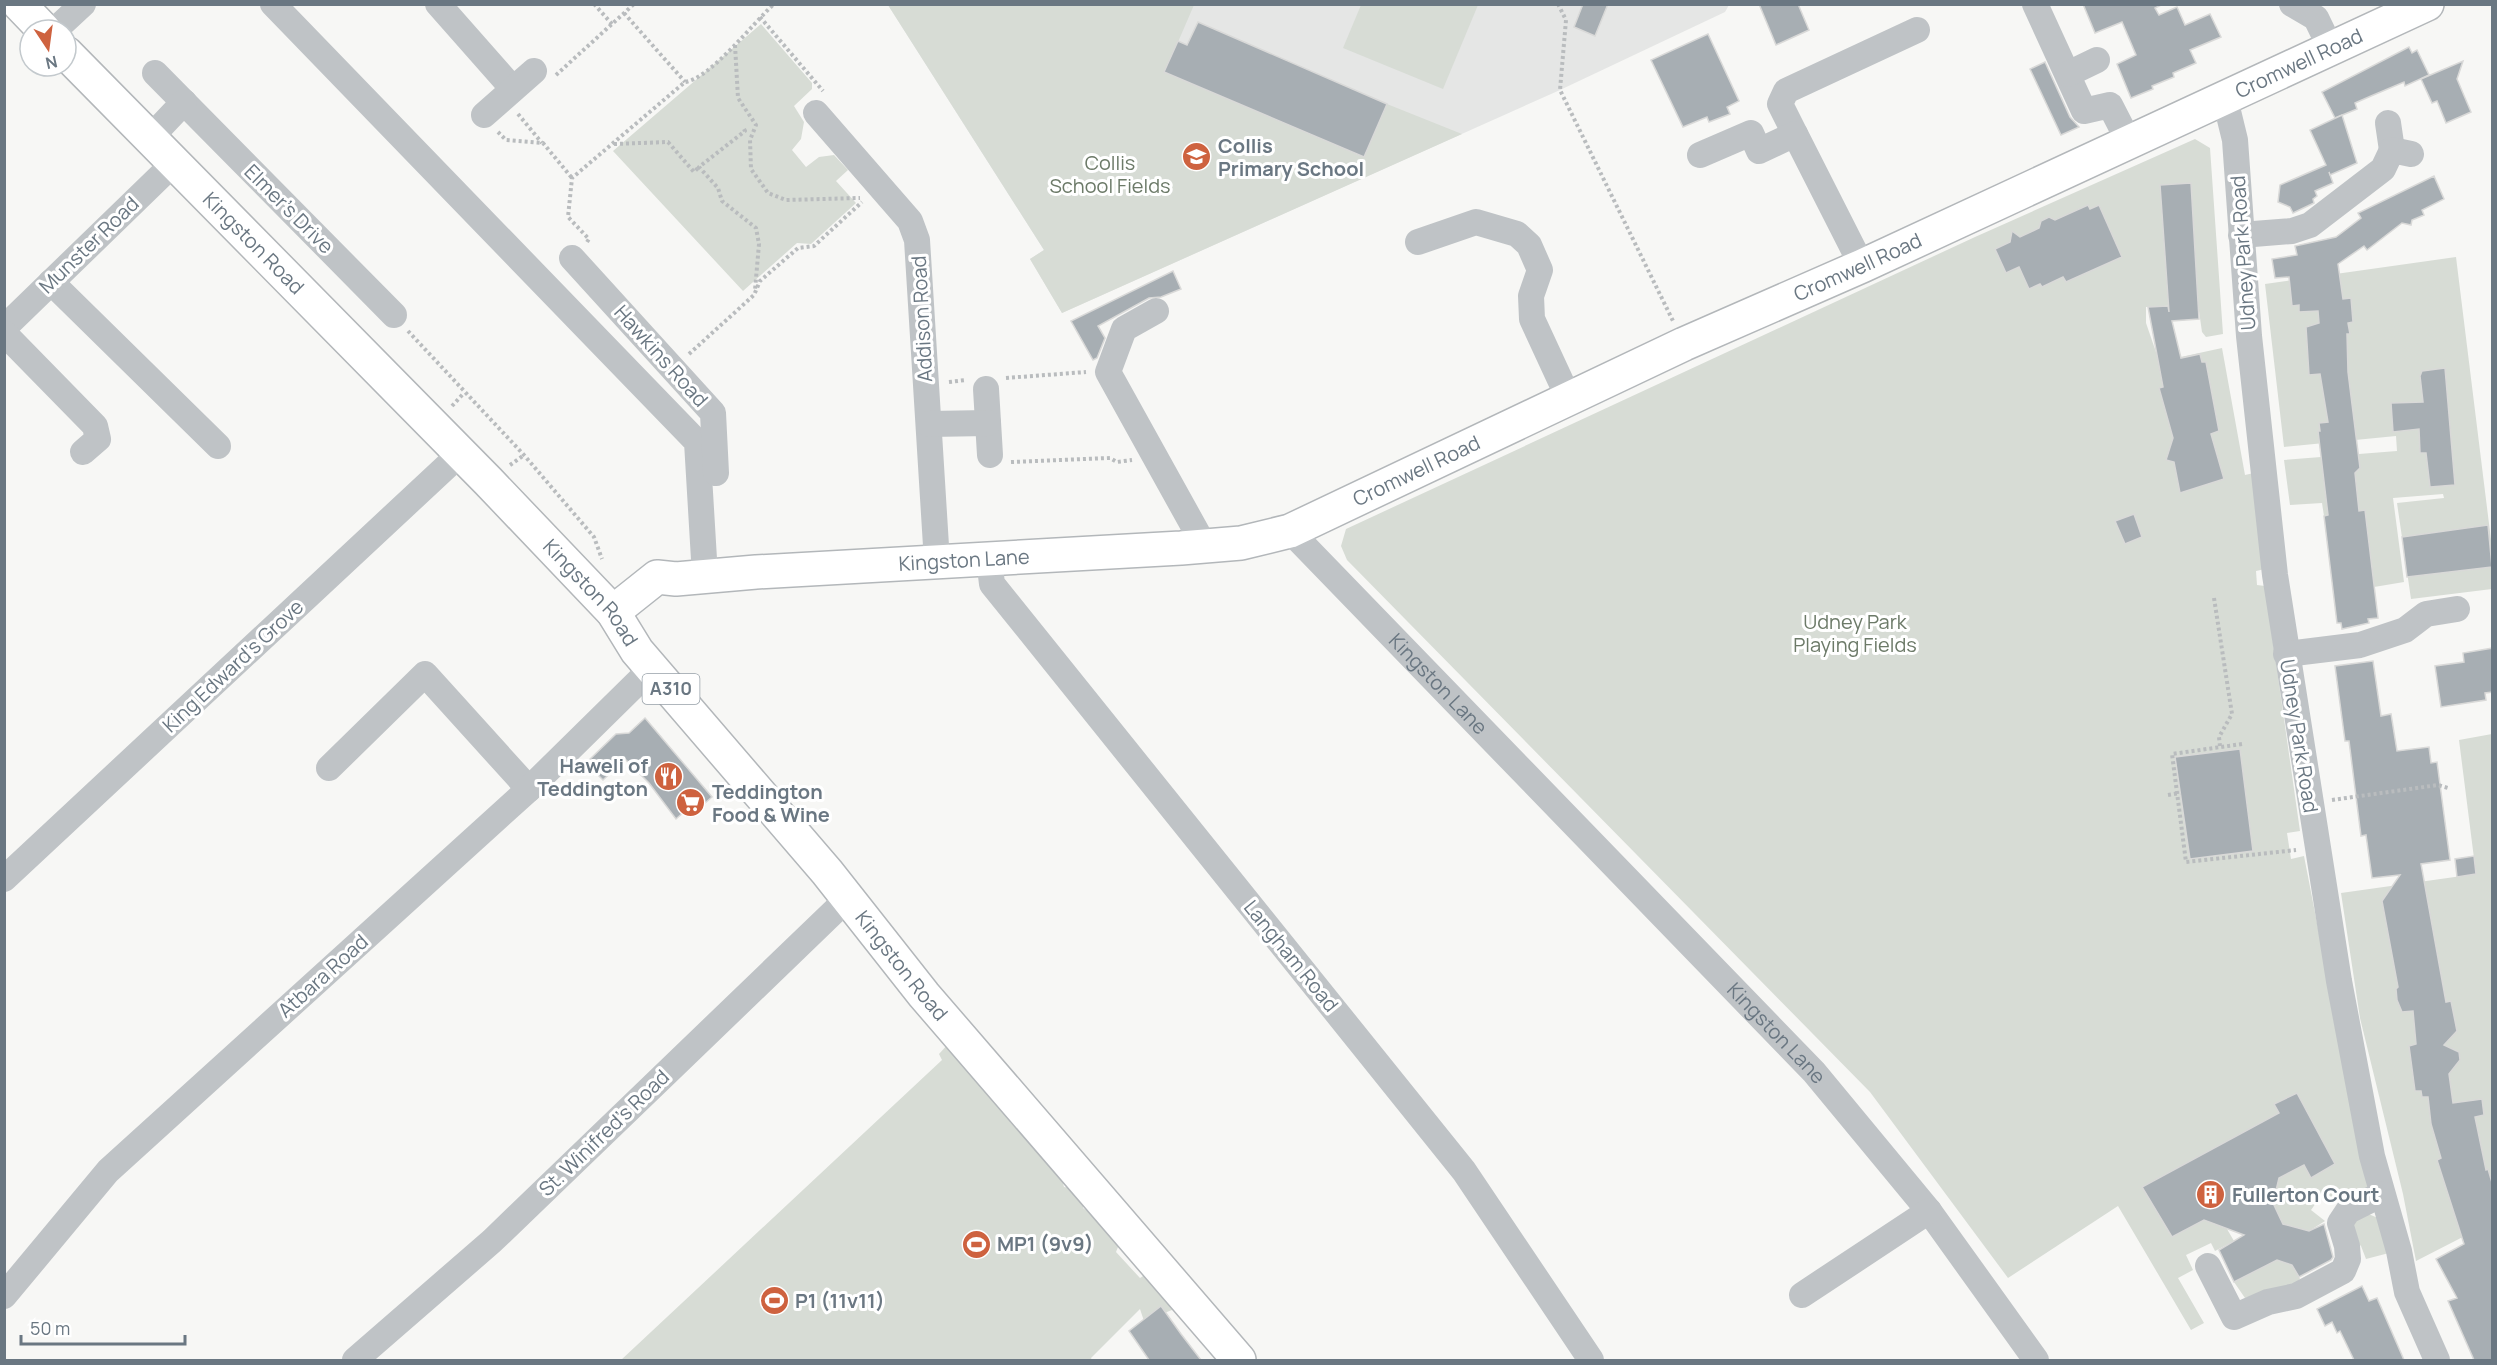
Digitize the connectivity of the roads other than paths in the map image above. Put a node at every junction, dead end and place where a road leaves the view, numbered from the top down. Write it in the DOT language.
graph roads {
  1 [pos="19,4"];
  2 [pos="83,4"];
  3 [pos="273,4"];
  4 [pos="438,4"];
  5 [pos="2035,4"];
  6 [pos="2292,4"];
  7 [pos="2420,6"];
  8 [pos="32,18"];
  9 [pos="68,18"];
  10 [pos="1917,30"];
  11 [pos="2331,49"];
  12 [pos="2097,60"];
  13 [pos="78,65"];
  14 [pos="534,71"];
  15 [pos="155,73"];
  16 [pos="2068,74"];
  17 [pos="2225,99"];
  18 [pos="515,101"];
  19 [pos="184,102"];
  20 [pos="816,113"];
  21 [pos="484,115"];
  22 [pos="2388,123"];
  23 [pos="1795,134"];
  24 [pos="150,138"];
  25 [pos="2129,142"];
  26 [pos="1700,155"];
  27 [pos="174,163"];
  28 [pos="2241,235"];
  29 [pos="1418,242"];
  30 [pos="572,258"];
  31 [pos="1862,266"];
  32 [pos="51,282"];
  33 [pos="1156,311"];
  34 [pos="394,315"];
  35 [pos="4,328"];
  36 [pos="4,333"];
  37 [pos="984,382"];
  38 [pos="1569,399"];
  39 [pos="988,423"];
  40 [pos="929,424"];
  41 [pos="218,446"];
  42 [pos="83,452"];
  43 [pos="461,453"];
  44 [pos="990,455"];
  45 [pos="1290,531"];
  46 [pos="1204,545"];
  47 [pos="989,558"];
  48 [pos="937,562"];
  49 [pos="713,576"];
  50 [pos="623,603"];
  51 [pos="2457,609"];
  52 [pos="2286,654"];
  53 [pos="652,667"];
  54 [pos="329,768"];
  55 [pos="529,789"];
  56 [pos="4,879"];
  57 [pos="847,899"];
  58 [pos="2382,1194"];
  59 [pos="1929,1211"];
  60 [pos="2208,1266"];
  61 [pos="1802,1295"];
  62 [pos="4,1296"];
  63 [pos="355,1360"];
  64 [pos="1239,1360"];
  65 [pos="1591,1360"];
  66 [pos="2036,1360"];
  67 [pos="2437,1360"];
  1 -- 8 [label="main road"];
  2 -- 9 [label="street"];
  3 -- 49 [label="street"];
  4 -- 18 [label="street"];
  5 -- 16 [label="street"];
  6 -- 11 [label="street"];
  7 -- 11 [label="main road, Cromwell Road"];
  10 -- 23 [label="street"];
  11 -- 17 [label="main road, Cromwell Road"];
  12 -- 16 [label="street"];
  13 -- 24 [label="main road, Kingston Road / A310"];
  14 -- 18 [label="street"];
  15 -- 19 [label="street, Elmer's Drive"];
  16 -- 25 [label="street"];
  17 -- 25 [label="main road, Cromwell Road"];
  17 -- 28 [label="street, Udney Park Road"];
  18 -- 21 [label="street"];
  19 -- 24 [label="street"];
  19 -- 34 [label="street, Elmer's Drive"];
  20 -- 40 [label="street, Addison Road"];
  22 -- 28 [label="street"];
  23 -- 26 [label="street"];
  23 -- 31 [label="street"];
  24 -- 27 [label="main road, Kingston Road / A310"];
  25 -- 31 [label="main road, Cromwell Road"];
  27 -- 32 [label="street, Munster Road"];
  27 -- 43 [label="main road, Kingston Road / A310"];
  28 -- 52 [label="street, Udney Park Road"];
  29 -- 38 [label="street"];
  30 -- 49 [label="street, Hawkins Road"];
  31 -- 38 [label="main road, Cromwell Road"];
  32 -- 35 [label="street, Munster Road"];
  32 -- 41 [label="street"];
  33 -- 46 [label="street"];
  36 -- 42 [label="street"];
  37 -- 39 [label="street"];
  38 -- 45 [label="main road, Cromwell Road"];
  39 -- 40 [label="street"];
  39 -- 44 [label="street"];
  40 -- 48 [label="street, Addison Road"];
  43 -- 50 [label="main road, Kingston Road / A310"];
  43 -- 56 [label="street, King Edward's Grove"];
  45 -- 46 [label="main road, Kingston Lane"];
  45 -- 59 [label="street, Kingston Lane"];
  46 -- 47 [label="main road, Kingston Lane"];
  47 -- 48 [label="main road, Kingston Lane"];
  47 -- 65 [label="street, Langham Road"];
  48 -- 49 [label="main road, Kingston Lane"];
  49 -- 50 [label="main road, Kingston Lane"];
  50 -- 53 [label="main road, Kingston Road / A310"];
  51 -- 52 [label="street"];
  52 -- 58 [label="street, Udney Park Road"];
  53 -- 55 [label="street, Atbara Road"];
  53 -- 57 [label="main road, Kingston Road / A310"];
  54 -- 55 [label="street"];
  55 -- 62 [label="street, Atbara Road"];
  57 -- 63 [label="street, St. Winifred's Road"];
  57 -- 64 [label="main road, Kingston Road / A310"];
  58 -- 60 [label="street"];
  58 -- 67 [label="street, Udney Park Road"];
  59 -- 61 [label="street"];
  59 -- 66 [label="street, Kingston Lane"];
}
